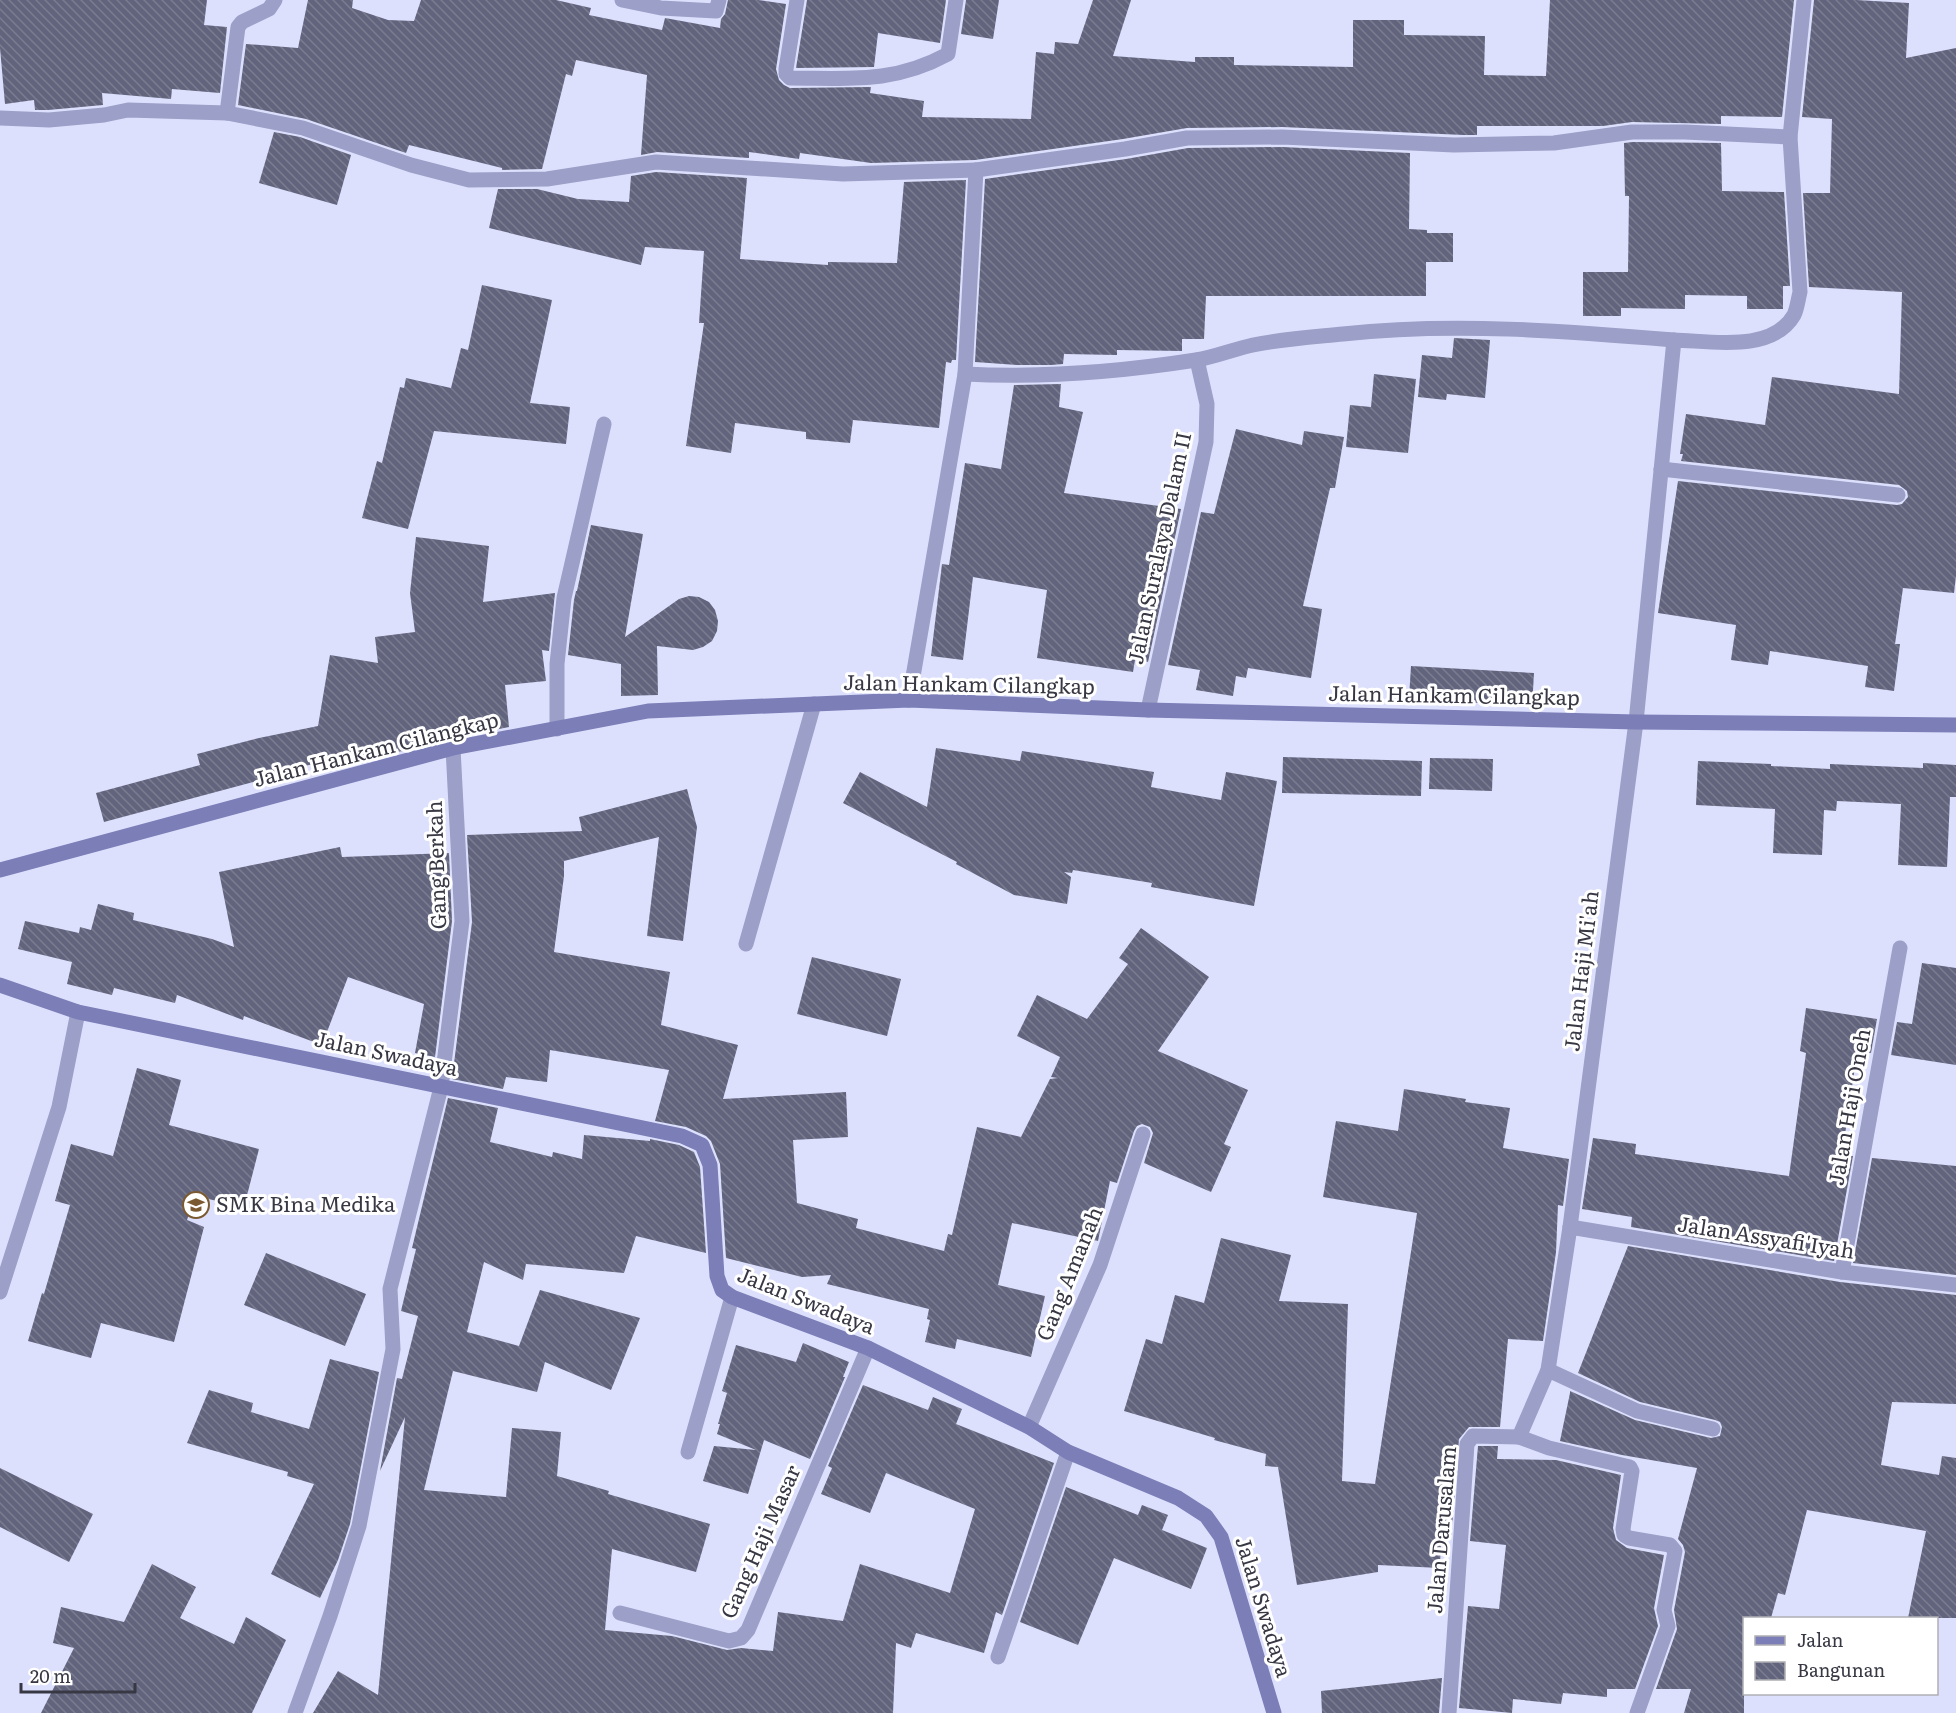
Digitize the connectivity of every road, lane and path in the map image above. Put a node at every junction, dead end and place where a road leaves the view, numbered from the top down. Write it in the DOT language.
graph roads {
  1 [pos="275,0"];
  2 [pos="622,0"];
  3 [pos="719,0"];
  4 [pos="797,0"];
  5 [pos="956,0"];
  6 [pos="1804,0"];
  7 [pos="662,4"];
  8 [pos="226,113"];
  9 [pos="0,118"];
  10 [pos="1790,136"];
  11 [pos="976,171"];
  12 [pos="1674,340"];
  13 [pos="1197,360"];
  14 [pos="965,374"];
  15 [pos="604,424"];
  16 [pos="1661,469"];
  17 [pos="1898,495"];
  18 [pos="909,700"];
  19 [pos="814,704"];
  20 [pos="1148,710"];
  21 [pos="1636,722"];
  22 [pos="1956,725"];
  23 [pos="557,729"];
  24 [pos="453,748"];
  25 [pos="0,870"];
  26 [pos="747,944"];
  27 [pos="1900,948"];
  28 [pos="0,985"];
  29 [pos="78,1012"];
  30 [pos="441,1087"];
  31 [pos="1143,1134"];
  32 [pos="1570,1227"];
  33 [pos="1842,1272"];
  34 [pos="1956,1285"];
  35 [pos="0,1292"];
  36 [pos="732,1297"];
  37 [pos="868,1348"];
  38 [pos="1548,1370"];
  39 [pos="1029,1427"];
  40 [pos="1713,1429"];
  41 [pos="1519,1437"];
  42 [pos="688,1452"];
  43 [pos="1068,1452"];
  44 [pos="620,1613"];
  45 [pos="998,1657"];
  46 [pos="295,1713"];
  47 [pos="1274,1713"];
  48 [pos="1449,1713"];
  49 [pos="1637,1713"];
  1 -- 8 [label="street"];
  2 -- 7 [label="street"];
  3 -- 7 [label="street"];
  4 -- 5 [label="street"];
  6 -- 10 [label="street"];
  8 -- 9 [label="street"];
  8 -- 11 [label="street"];
  10 -- 11 [label="street"];
  10 -- 12 [label="street"];
  11 -- 14 [label="street"];
  12 -- 13 [label="street"];
  12 -- 16 [label="street, Jalan Haji Mi'ah"];
  13 -- 14 [label="street"];
  13 -- 20 [label="street, Jalan Suralaya Dalam II"];
  14 -- 18 [label="street"];
  15 -- 23 [label="street"];
  16 -- 17 [label="street"];
  16 -- 21 [label="street, Jalan Haji Mi'ah"];
  18 -- 19 [label="street, Jalan Hankam Cilangkap"];
  18 -- 20 [label="street, Jalan Hankam Cilangkap"];
  19 -- 23 [label="street, Jalan Hankam Cilangkap"];
  19 -- 26 [label="street"];
  20 -- 21 [label="street, Jalan Hankam Cilangkap"];
  21 -- 22 [label="street, Jalan Hankam Cilangkap"];
  21 -- 32 [label="street, Jalan Haji Mi'ah"];
  23 -- 24 [label="street, Jalan Hankam Cilangkap"];
  24 -- 25 [label="street, Jalan Hankam Cilangkap"];
  24 -- 30 [label="street, Gang Berkah"];
  27 -- 33 [label="street, Jalan Haji Oneh"];
  28 -- 29 [label="street, Jalan Swadaya"];
  29 -- 30 [label="street, Jalan Swadaya"];
  29 -- 35 [label="street"];
  30 -- 36 [label="street, Jalan Swadaya"];
  30 -- 46 [label="street, Gang Berkah"];
  31 -- 39 [label="street, Gang Amanah"];
  32 -- 33 [label="street, Jalan Assyafi'Iyah"];
  32 -- 38 [label="street"];
  33 -- 34 [label="street, Jalan Assyafi'Iyah"];
  36 -- 37 [label="street, Jalan Swadaya"];
  36 -- 42 [label="street"];
  37 -- 39 [label="street, Jalan Swadaya"];
  37 -- 44 [label="street, Gang Haji Masar"];
  38 -- 40 [label="street"];
  38 -- 41 [label="street"];
  39 -- 43 [label="street, Jalan Swadaya"];
  41 -- 48 [label="street, Jalan Darusalam"];
  41 -- 49 [label="street"];
  43 -- 45 [label="street"];
  43 -- 47 [label="street, Jalan Swadaya"];
}
